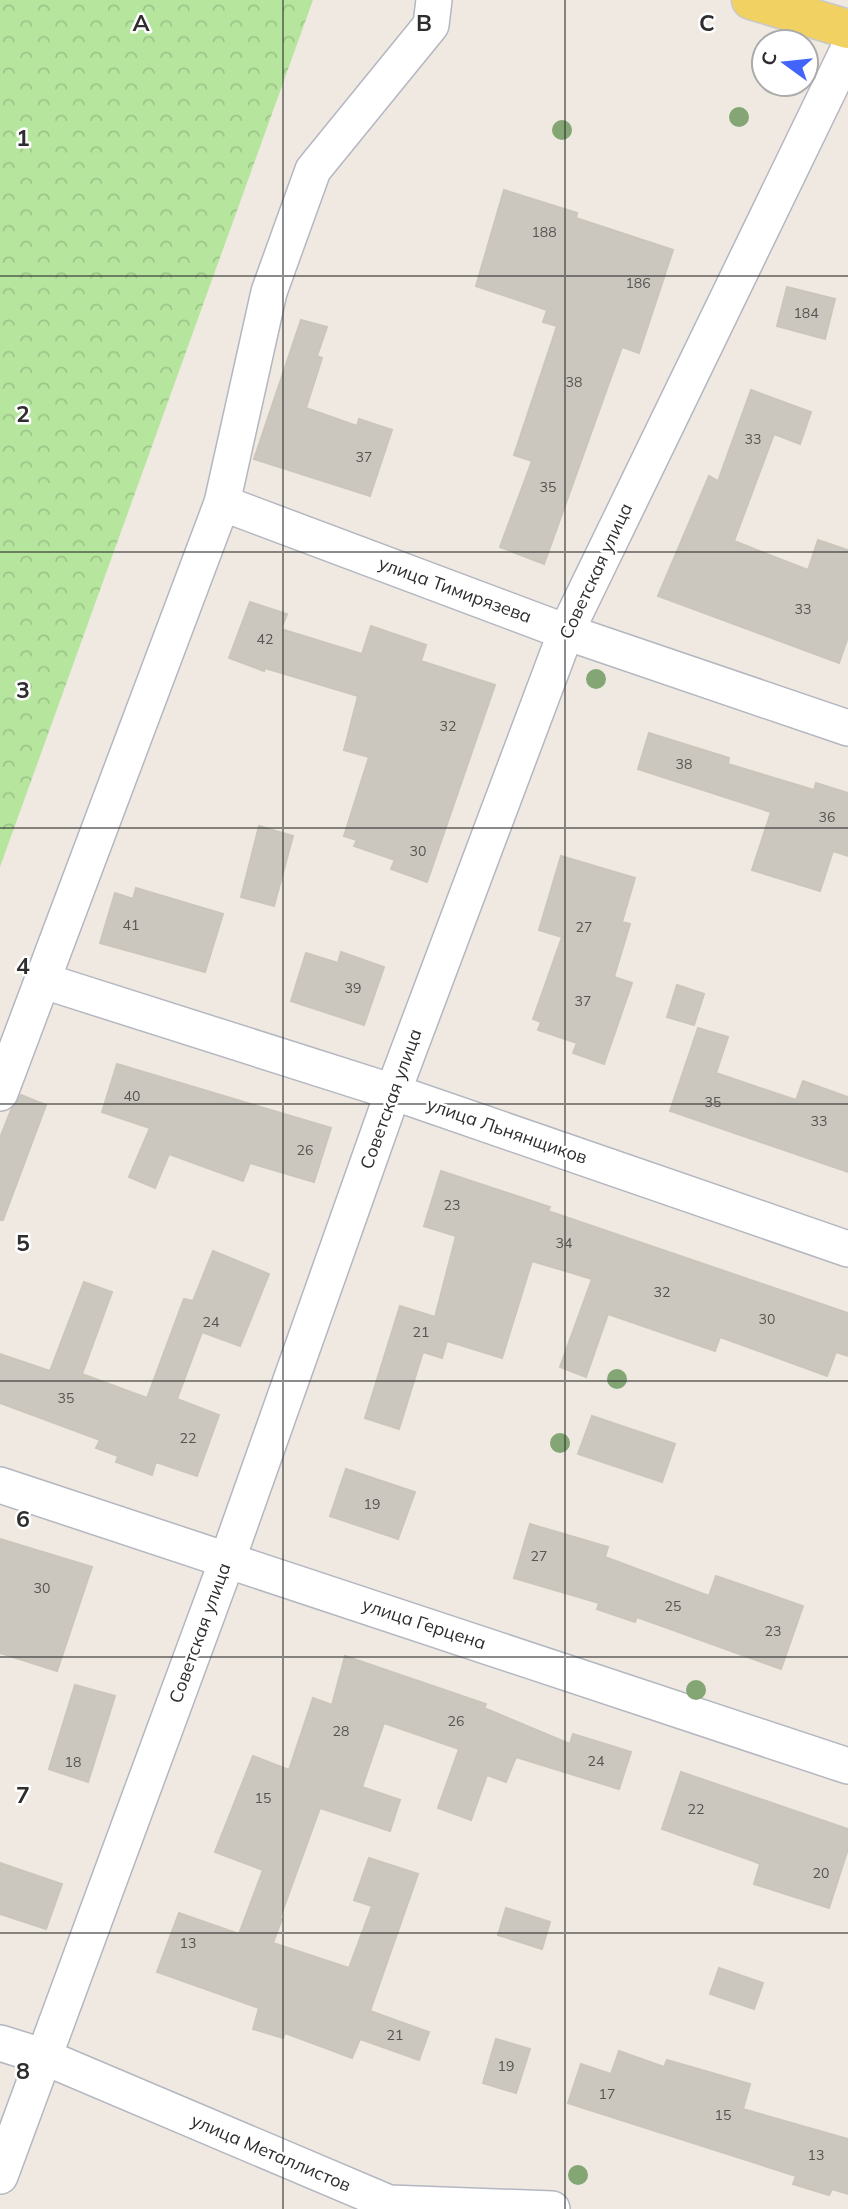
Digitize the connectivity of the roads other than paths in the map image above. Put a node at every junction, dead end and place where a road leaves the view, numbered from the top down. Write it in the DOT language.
graph roads {
  1 [pos="435,0"];
  2 [pos="751,0"];
  3 [pos="848,29"];
  4 [pos="848,50"];
  5 [pos="222,503"];
  6 [pos="566,632"];
  7 [pos="848,728"];
  8 [pos="44,981"];
  9 [pos="393,1092"];
  10 [pos="0,1093"];
  11 [pos="848,1248"];
  12 [pos="0,1485"];
  13 [pos="228,1558"];
  14 [pos="848,1766"];
  15 [pos="0,2043"];
  16 [pos="43,2056"];
  17 [pos="0,2176"];
  18 [pos="552,2209"];
  1 -- 5 [label="street"];
  2 -- 3 [label="main road"];
  4 -- 6 [label="street, Советская улица"];
  5 -- 6 [label="street, улица Тимирязева"];
  5 -- 8 [label="street"];
  6 -- 7 [label="street, улица Тимирязева"];
  6 -- 9 [label="street, Советская улица"];
  8 -- 9 [label="street, улица Льнянщиков"];
  8 -- 10 [label="street"];
  9 -- 11 [label="street, улица Льнянщиков"];
  9 -- 13 [label="street, Советская улица"];
  12 -- 13 [label="street, улица Герцена"];
  13 -- 14 [label="street, улица Герцена"];
  13 -- 16 [label="street, Советская улица"];
  15 -- 16 [label="street, улица Металлистов"];
  16 -- 17 [label="street, Советская улица"];
  16 -- 18 [label="street, улица Металлистов"];
}
